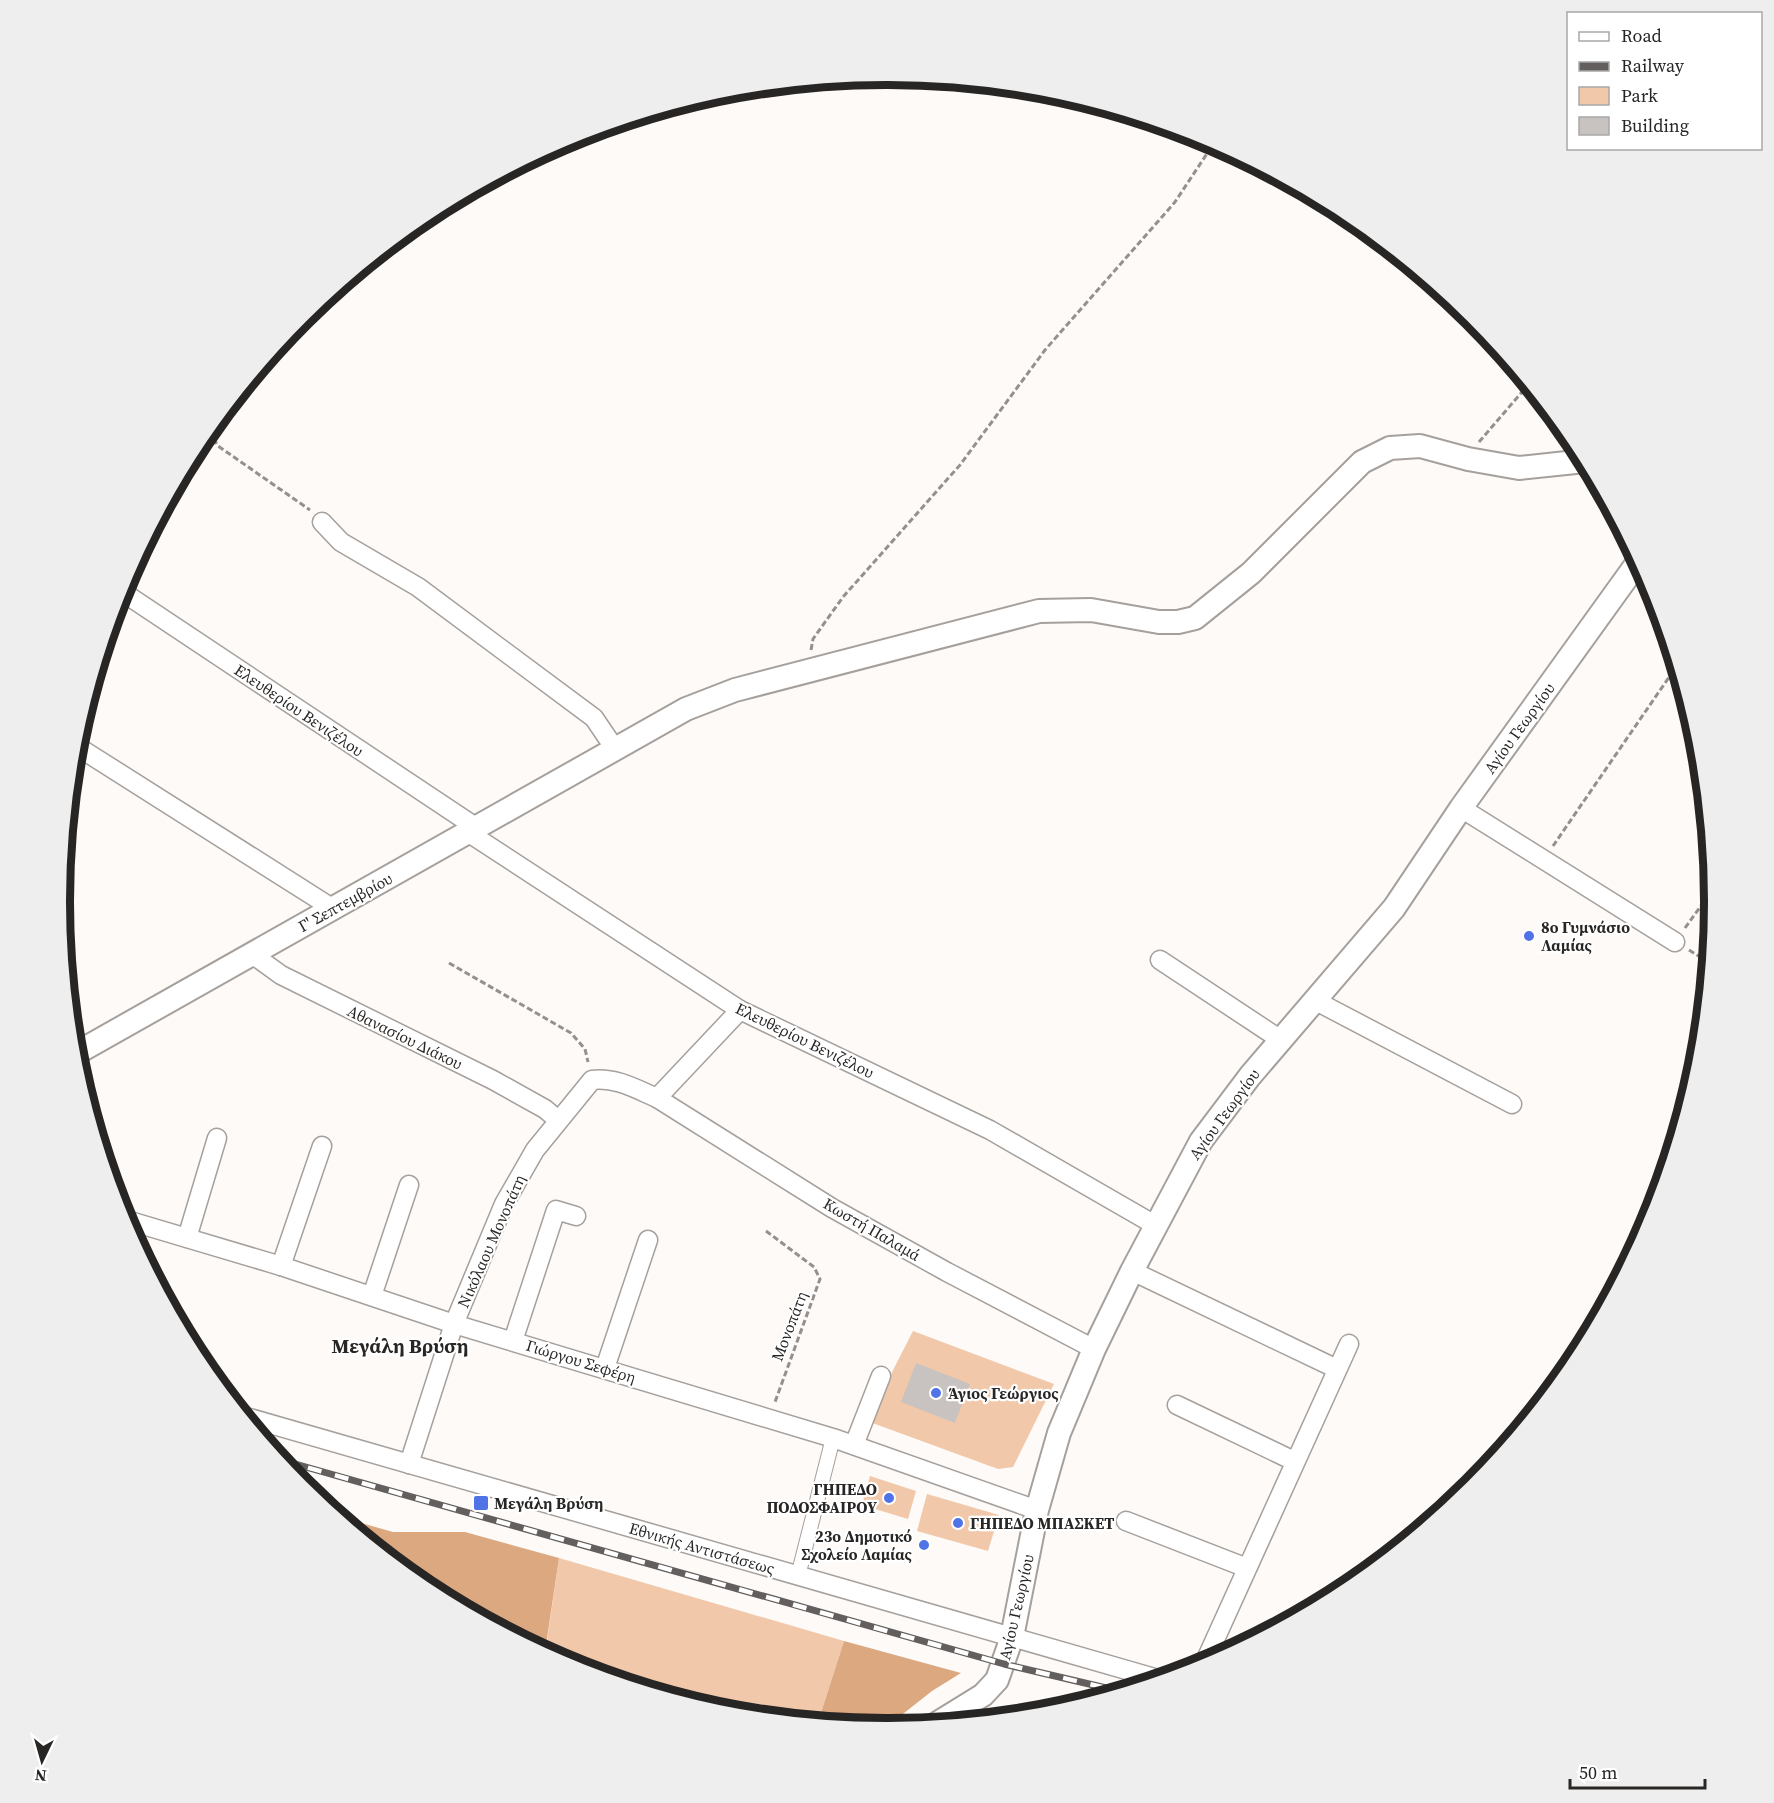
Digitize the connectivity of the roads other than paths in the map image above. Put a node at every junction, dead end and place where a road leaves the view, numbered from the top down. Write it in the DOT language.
graph roads {
  1 [pos="1575,462"];
  2 [pos="322,522"];
  3 [pos="1632,570"];
  4 [pos="130,597"];
  5 [pos="615,749"];
  6 [pos="84,751"];
  7 [pos="1461,808"];
  8 [pos="473,831"];
  9 [pos="332,908"];
  10 [pos="1675,942"];
  11 [pos="252,954"];
  12 [pos="1160,960"];
  13 [pos="1316,1001"];
  14 [pos="740,1010"];
  15 [pos="1281,1040"];
  16 [pos="84,1049"];
  17 [pos="657,1098"];
  18 [pos="1512,1104"];
  19 [pos="558,1120"];
  20 [pos="217,1138"];
  21 [pos="322,1146"];
  22 [pos="409,1185"];
  23 [pos="576,1216"];
  24 [pos="1155,1225"];
  25 [pos="139,1227"];
  26 [pos="187,1238"];
  27 [pos="648,1240"];
  28 [pos="281,1266"];
  29 [pos="1132,1271"];
  30 [pos="372,1296"];
  31 [pos="454,1324"];
  32 [pos="513,1341"];
  33 [pos="1349,1344"];
  34 [pos="1094,1349"];
  35 [pos="605,1368"];
  36 [pos="1337,1369"];
  37 [pos="881,1376"];
  38 [pos="1176,1405"];
  39 [pos="256,1420"];
  40 [pos="833,1438"];
  41 [pos="854,1445"];
  42 [pos="1294,1461"];
  43 [pos="409,1464"];
  44 [pos="1037,1510"];
  45 [pos="1126,1521"];
  46 [pos="1247,1568"];
  47 [pos="798,1576"];
  48 [pos="1012,1637"];
  49 [pos="1210,1651"];
  50 [pos="1147,1676"];
  51 [pos="949,1715"];
  1 -- 5 [label="street, Γ' Σεπτεμβρίου"];
  2 -- 5 [label="street"];
  3 -- 7 [label="street, Αγίου Γεωργίου"];
  4 -- 8 [label="street, Ελευθερίου Βενιζέλου"];
  5 -- 8 [label="street, Γ' Σεπτεμβρίου"];
  6 -- 9 [label="street"];
  7 -- 10 [label="street"];
  7 -- 13 [label="street, Αγίου Γεωργίου"];
  8 -- 9 [label="street, Γ' Σεπτεμβρίου"];
  8 -- 14 [label="street, Ελευθερίου Βενιζέλου"];
  9 -- 11 [label="street, Γ' Σεπτεμβρίου"];
  11 -- 16 [label="street, Γ' Σεπτεμβρίου"];
  11 -- 19 [label="street, Αθανασίου Διάκου"];
  12 -- 15 [label="street"];
  13 -- 15 [label="street, Αγίου Γεωργίου"];
  13 -- 18 [label="street"];
  14 -- 17 [label="street"];
  14 -- 24 [label="street, Ελευθερίου Βενιζέλου"];
  15 -- 24 [label="street, Αγίου Γεωργίου"];
  17 -- 19 [label="street, Νικόλαου Μονοπάτη"];
  17 -- 34 [label="street, Κωστή Παλαμά"];
  19 -- 31 [label="street, Νικόλαου Μονοπάτη"];
  20 -- 26 [label="street"];
  21 -- 28 [label="street"];
  22 -- 30 [label="street"];
  23 -- 32 [label="street"];
  24 -- 29 [label="street, Αγίου Γεωργίου"];
  25 -- 26 [label="street, Γιώργου Σεφέρη"];
  26 -- 28 [label="street, Γιώργου Σεφέρη"];
  27 -- 35 [label="street"];
  28 -- 30 [label="street, Γιώργου Σεφέρη"];
  29 -- 34 [label="street, Αγίου Γεωργίου"];
  29 -- 36 [label="street"];
  30 -- 31 [label="street, Γιώργου Σεφέρη"];
  31 -- 32 [label="street, Γιώργου Σεφέρη"];
  31 -- 43 [label="street, Νικόλαου Μονοπάτη"];
  32 -- 35 [label="street, Γιώργου Σεφέρη"];
  33 -- 36 [label="street"];
  34 -- 44 [label="street, Αγίου Γεωργίου"];
  35 -- 40 [label="street, Γιώργου Σεφέρη"];
  36 -- 42 [label="street"];
  37 -- 41 [label="street"];
  38 -- 42 [label="street"];
  39 -- 43 [label="street, Εθνικής Αντιστάσεως"];
  40 -- 41 [label="street, Γιώργου Σεφέρη"];
  40 -- 47 [label="street"];
  41 -- 44 [label="street, Γιώργου Σεφέρη"];
  42 -- 46 [label="street"];
  43 -- 47 [label="street, Εθνικής Αντιστάσεως"];
  44 -- 48 [label="street, Αγίου Γεωργίου"];
  45 -- 46 [label="street"];
  46 -- 49 [label="street"];
  47 -- 48 [label="street, Εθνικής Αντιστάσεως"];
  48 -- 50 [label="street, Εθνικής Αντιστάσεως"];
  48 -- 51 [label="street, Αγίου Γεωργίου"];
}
